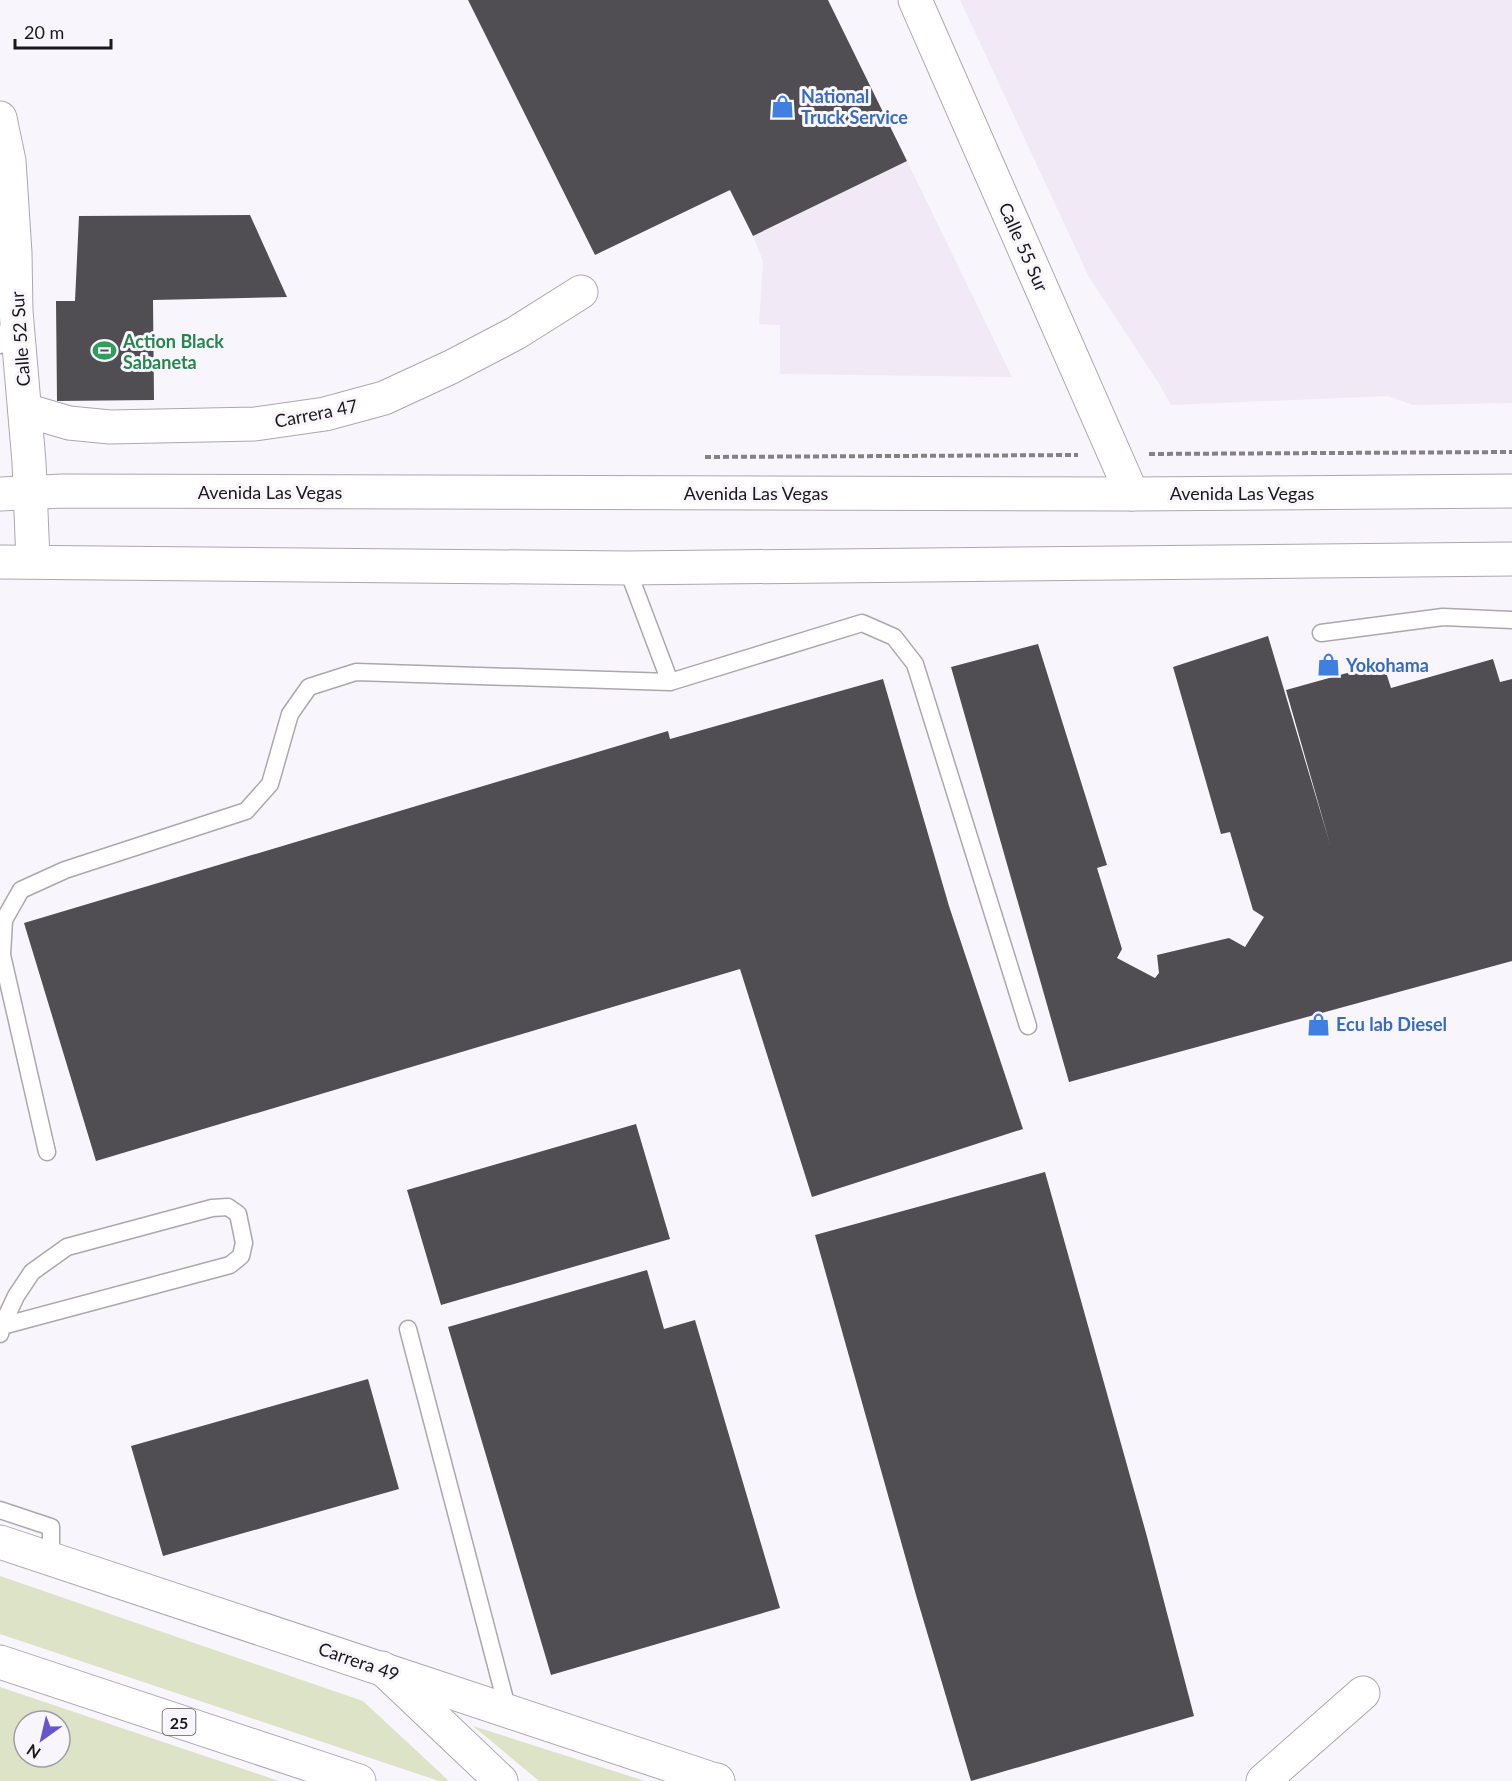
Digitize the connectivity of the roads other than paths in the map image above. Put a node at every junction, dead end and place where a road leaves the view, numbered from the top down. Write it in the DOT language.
graph roads {
  1 [pos="915,0"];
  2 [pos="0,118"];
  3 [pos="8,253"];
  4 [pos="581,292"];
  5 [pos="16,311"];
  6 [pos="0,345"];
  7 [pos="25,410"];
  8 [pos="1512,491"];
  9 [pos="15,494"];
  10 [pos="1132,494"];
  11 [pos="1512,559"];
  12 [pos="33,561"];
  13 [pos="0,562"];
  14 [pos="627,568"];
  15 [pos="1512,620"];
  16 [pos="1321,633"];
  17 [pos="670,682"];
  18 [pos="1028,1026"];
  19 [pos="47,1152"];
  20 [pos="408,1329"];
  21 [pos="1,1330"];
  22 [pos="0,1510"];
  23 [pos="0,1542"];
  24 [pos="51,1560"];
  25 [pos="0,1662"];
  26 [pos="382,1668"];
  27 [pos="1364,1693"];
  28 [pos="508,1711"];
  29 [pos="359,1781"];
  30 [pos="501,1781"];
  31 [pos="717,1781"];
  32 [pos="1263,1781"];
  1 -- 10 [label="main road, Calle 55 Sur"];
  2 -- 3 [label="main road, Calle 52 Sur"];
  3 -- 5 [label="main road, Calle 52 Sur"];
  4 -- 7 [label="main road, Carrera 47"];
  5 -- 6 [label="lane"];
  5 -- 7 [label="main road, Calle 52 Sur"];
  7 -- 9 [label="main road, Calle 52 Sur"];
  8 -- 10 [label="main road, Avenida Las Vegas"];
  9 -- 10 [label="main road, Avenida Las Vegas"];
  9 -- 12 [label="main road, Calle 52 Sur"];
  11 -- 14 [label="main road"];
  12 -- 13 [label="main road"];
  12 -- 14 [label="main road"];
  14 -- 17 [label="lane"];
  15 -- 16 [label="lane"];
  17 -- 18 [label="lane"];
  17 -- 19 [label="lane"];
  20 -- 28 [label="lane"];
  21 -- 21 [label="lane"];
  22 -- 24 [label="lane"];
  23 -- 24 [label="main road, Carrera 49"];
  24 -- 26 [label="main road, Carrera 49"];
  25 -- 29 [label="main road, 25"];
  26 -- 28 [label="main road, Carrera 49"];
  26 -- 30 [label="main road"];
  27 -- 32 [label="main road"];
  28 -- 31 [label="main road, Carrera 49"];
}
